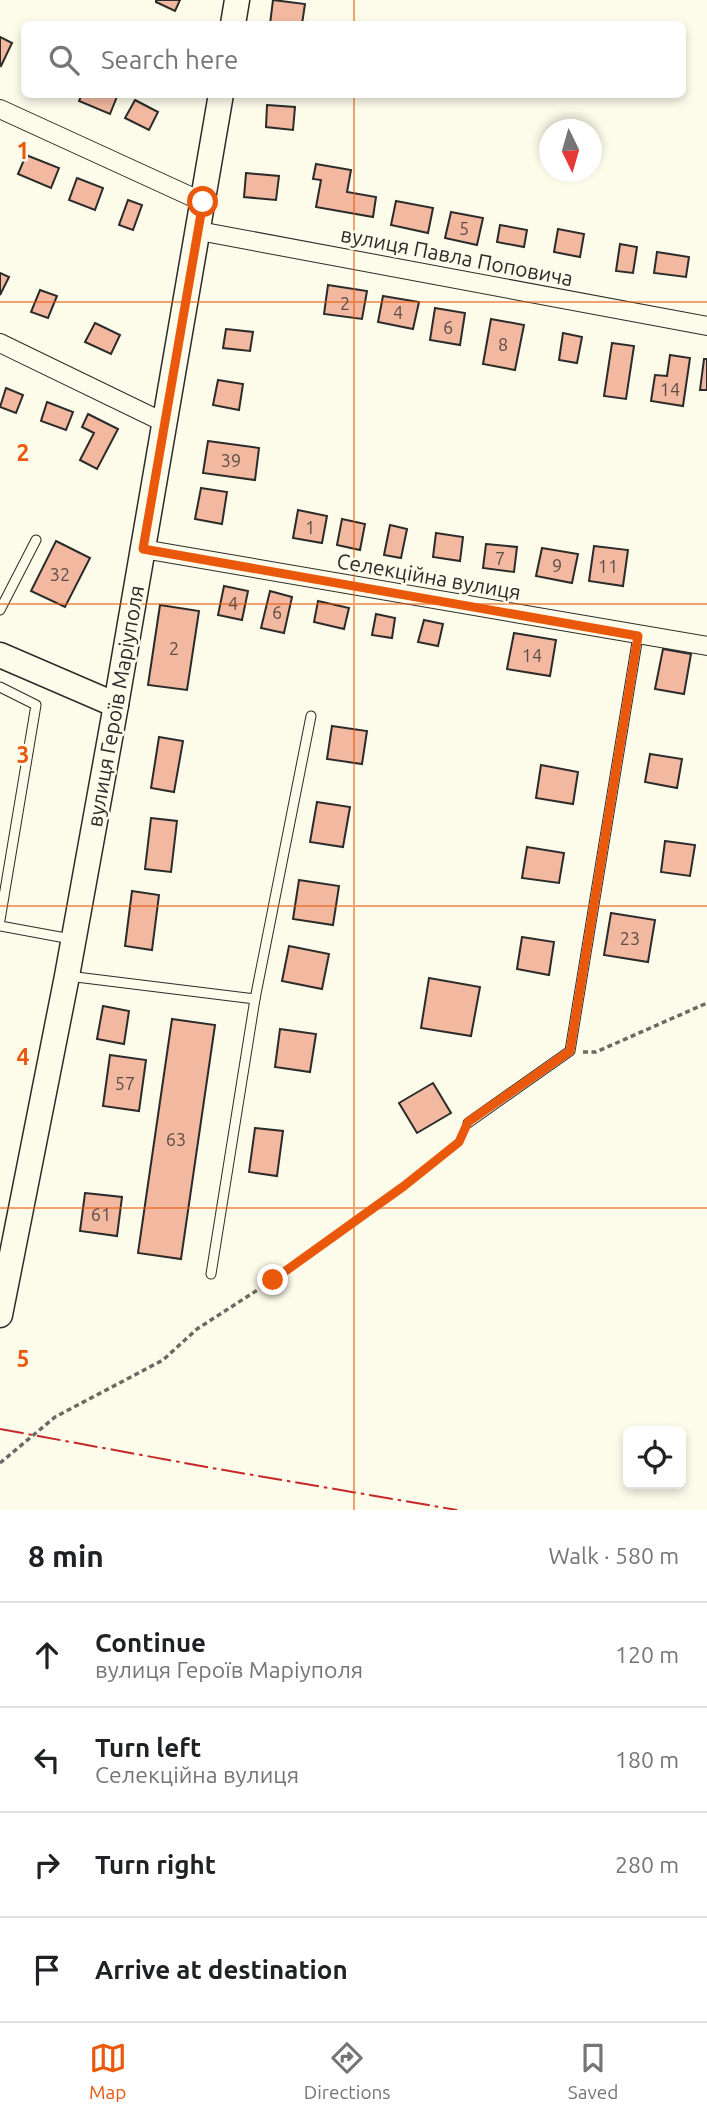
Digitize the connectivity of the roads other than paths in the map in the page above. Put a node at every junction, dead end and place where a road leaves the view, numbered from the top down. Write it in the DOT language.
graph roads {
  1 [pos="237,0"];
  2 [pos="234,21"];
  3 [pos="220,98"];
  4 [pos="0,109"];
  5 [pos="203,202"];
  6 [pos="199,230"];
  7 [pos="707,326"];
  8 [pos="0,343"];
  9 [pos="163,422"];
  10 [pos="36,540"];
  11 [pos="143,549"];
  12 [pos="0,610"];
  13 [pos="638,636"];
  14 [pos="707,646"];
  15 [pos="0,655"];
  16 [pos="0,687"];
  17 [pos="116,705"];
  18 [pos="311,716"];
  19 [pos="0,920"];
  20 [pos="0,926"];
  21 [pos="73,940"];
  22 [pos="66,976"];
  23 [pos="255,999"];
  24 [pos="468,1122"];
  25 [pos="211,1274"];
  26 [pos="0,1315"];
  1 -- 2 [label="street"];
  3 -- 5 [label="street, вулиця Героїв Маріуполя"];
  4 -- 5 [label="street"];
  5 -- 6 [label="street, вулиця Героїв Маріуполя"];
  6 -- 7 [label="street, вулиця Павла Поповича"];
  6 -- 9 [label="street, вулиця Героїв Маріуполя"];
  8 -- 9 [label="street"];
  9 -- 11 [label="street, вулиця Героїв Маріуполя"];
  10 -- 12 [label="lane"];
  11 -- 13 [label="street, Селекційна вулиця"];
  11 -- 17 [label="street, вулиця Героїв Маріуполя"];
  13 -- 14 [label="street, Селекційна вулиця"];
  13 -- 24 [label="lane"];
  15 -- 17 [label="street"];
  16 -- 19 [label="lane"];
  17 -- 21 [label="street, вулиця Героїв Маріуполя"];
  18 -- 23 [label="lane"];
  20 -- 21 [label="lane"];
  21 -- 22 [label="street, вулиця Героїв Маріуполя"];
  22 -- 23 [label="lane"];
  22 -- 26 [label="street, вулиця Героїв Маріуполя"];
  23 -- 25 [label="lane"];
}
